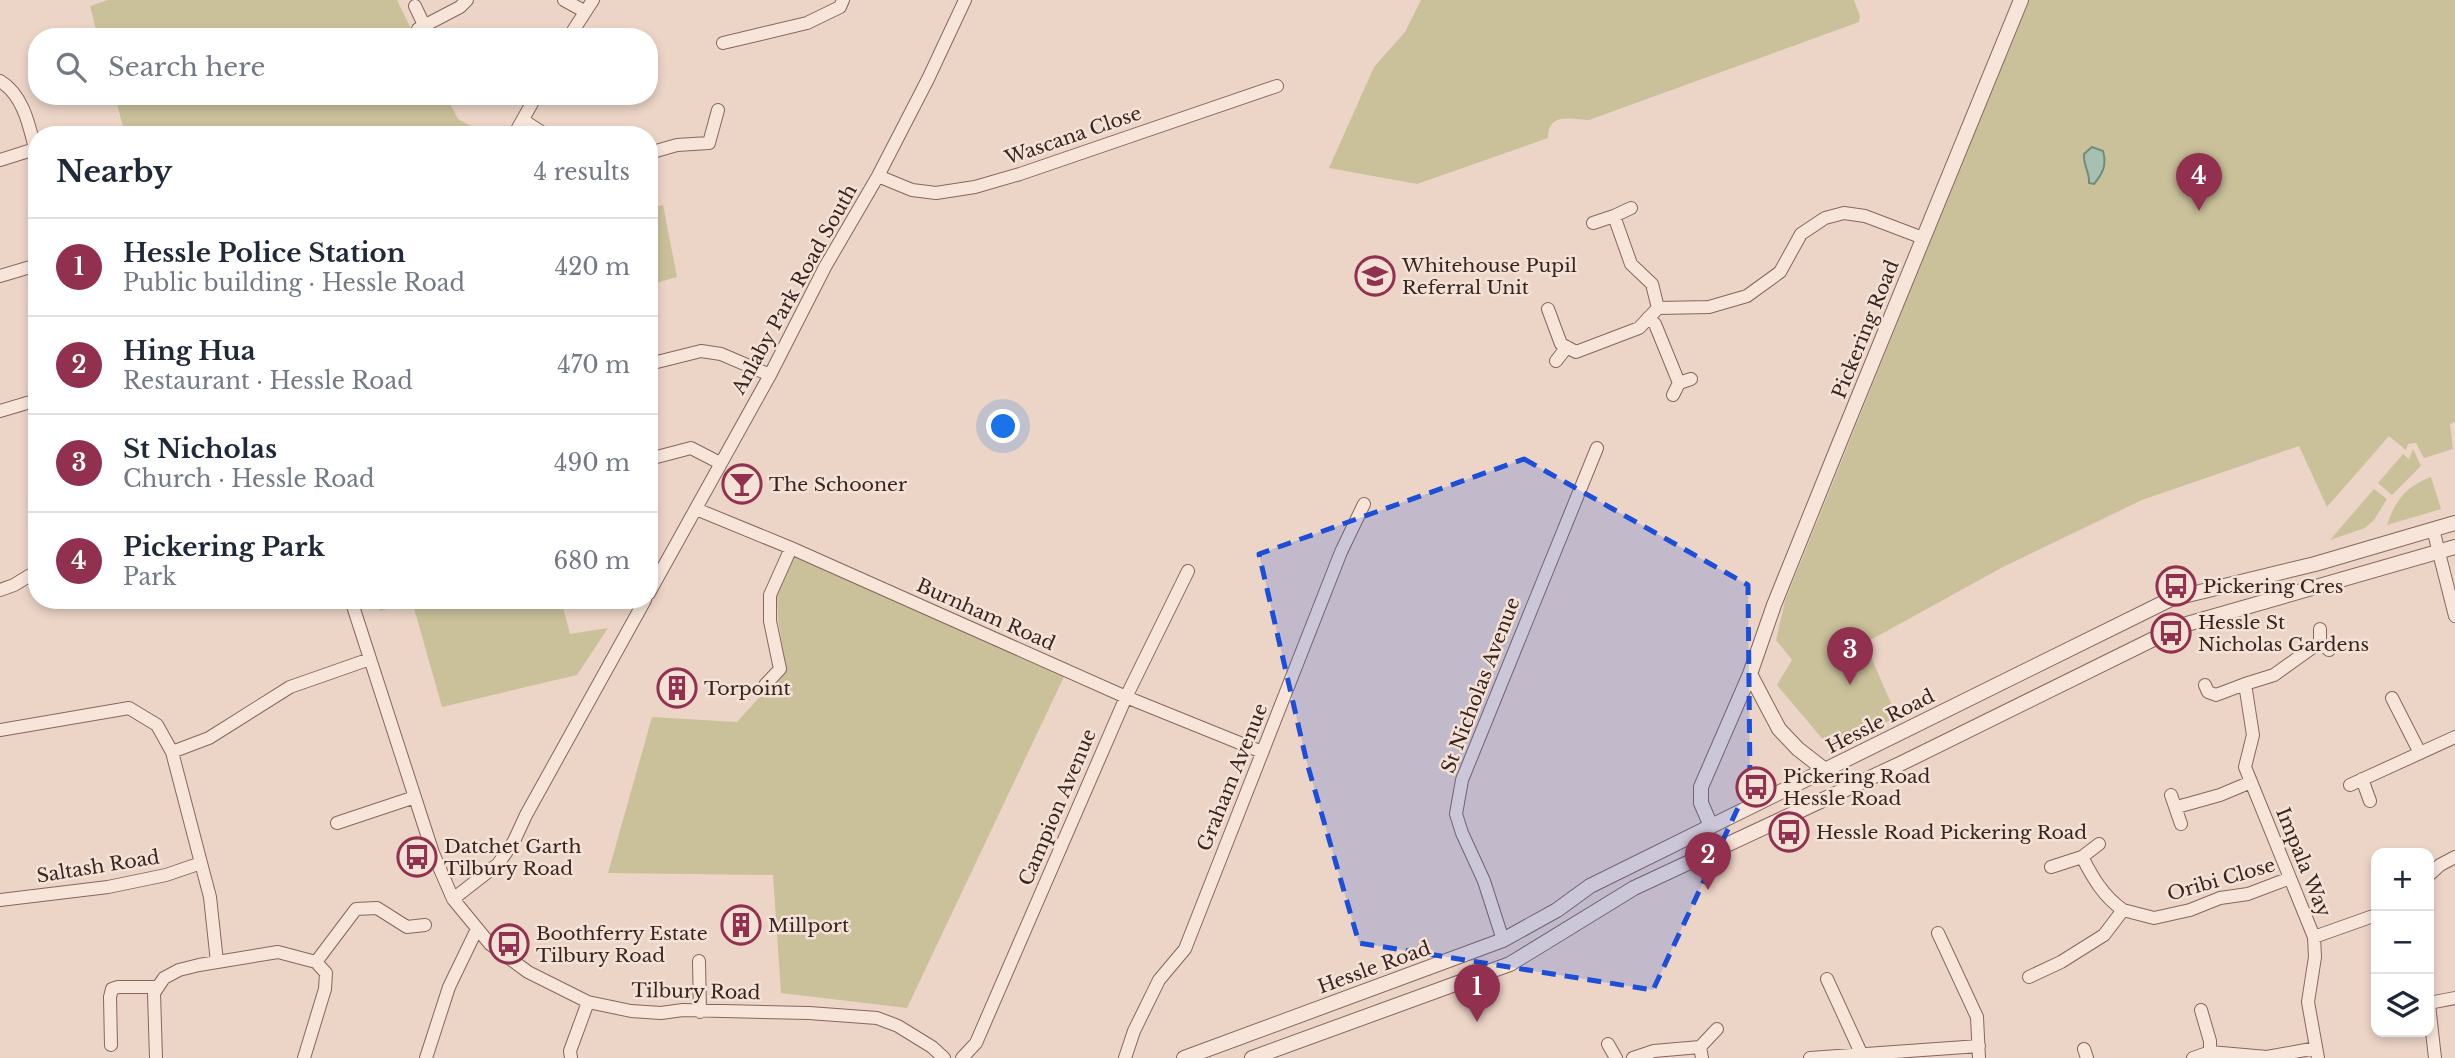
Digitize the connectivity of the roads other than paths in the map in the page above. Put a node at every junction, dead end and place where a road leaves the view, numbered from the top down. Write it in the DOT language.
graph roads {
  1 [pos="467,0"];
  2 [pos="564,0"];
  3 [pos="593,0"];
  4 [pos="843,0"];
  5 [pos="965,0"];
  6 [pos="2021,0"];
  7 [pos="415,6"];
  8 [pos="584,11"];
  9 [pos="574,28"];
  10 [pos="723,43"];
  11 [pos="0,81"];
  12 [pos="1277,86"];
  13 [pos="531,105"];
  14 [pos="719,110"];
  15 [pos="523,120"];
  16 [pos="519,126"];
  17 [pos="532,126"];
  18 [pos="28,127"];
  19 [pos="658,150"];
  20 [pos="28,155"];
  21 [pos="0,160"];
  22 [pos="878,176"];
  23 [pos="1631,208"];
  24 [pos="1615,216"];
  25 [pos="1593,223"];
  26 [pos="1923,238"];
  27 [pos="28,268"];
  28 [pos="0,276"];
  29 [pos="1658,308"];
  30 [pos="1548,309"];
  31 [pos="1647,318"];
  32 [pos="1567,347"];
  33 [pos="658,361"];
  34 [pos="1556,362"];
  35 [pos="770,375"];
  36 [pos="1681,386"];
  37 [pos="28,403"];
  38 [pos="0,411"];
  39 [pos="1597,448"];
  40 [pos="658,457"];
  41 [pos="720,463"];
  42 [pos="1363,504"];
  43 [pos="696,509"];
  44 [pos="2455,523"];
  45 [pos="2433,529"];
  46 [pos="2455,547"];
  47 [pos="791,548"];
  48 [pos="2438,551"];
  49 [pos="2315,564"];
  50 [pos="1188,571"];
  51 [pos="28,576"];
  52 [pos="658,577"];
  53 [pos="2320,585"];
  54 [pos="0,590"];
  55 [pos="354,609"];
  56 [pos="640,609"];
  57 [pos="2455,616"];
  58 [pos="2323,640"];
  59 [pos="370,660"];
  60 [pos="1750,674"];
  61 [pos="2245,684"];
  62 [pos="765,685"];
  63 [pos="2205,685"];
  64 [pos="1126,697"];
  65 [pos="2392,698"];
  66 [pos="0,730"];
  67 [pos="2455,737"];
  68 [pos="172,752"];
  69 [pos="1262,752"];
  70 [pos="2420,753"];
  71 [pos="1825,770"];
  72 [pos="2362,779"];
  73 [pos="2251,782"];
  74 [pos="2350,785"];
  75 [pos="2171,794"];
  76 [pos="415,797"];
  77 [pos="2370,801"];
  78 [pos="2177,807"];
  79 [pos="337,823"];
  80 [pos="2181,824"];
  81 [pos="1711,827"];
  82 [pos="2099,844"];
  83 [pos="2082,857"];
  84 [pos="2455,858"];
  85 [pos="201,863"];
  86 [pos="2051,867"];
  87 [pos="2434,870"];
  88 [pos="2290,878"];
  89 [pos="453,899"];
  90 [pos="0,900"];
  91 [pos="2123,909"];
  92 [pos="2371,917"];
  93 [pos="425,925"];
  94 [pos="477,929"];
  95 [pos="1938,933"];
  96 [pos="2314,937"];
  97 [pos="1503,940"];
  98 [pos="699,961"];
  99 [pos="217,962"];
  100 [pos="316,962"];
  101 [pos="2029,977"];
  102 [pos="1827,979"];
  103 [pos="158,987"];
  104 [pos="2455,998"];
  105 [pos="589,1002"];
  106 [pos="2434,1003"];
  107 [pos="2200,1010"];
  108 [pos="699,1012"];
  109 [pos="1717,1029"];
  110 [pos="2433,1037"];
  111 [pos="1608,1044"];
  112 [pos="111,1045"];
  113 [pos="1701,1052"];
  114 [pos="1979,1052"];
  115 [pos="2210,1052"];
  116 [pos="1861,1053"];
  117 [pos="2317,1053"];
  118 [pos="156,1058"];
  119 [pos="304,1058"];
  120 [pos="426,1058"];
  121 [pos="571,1058"];
  122 [pos="944,1058"];
  123 [pos="962,1058"];
  124 [pos="1125,1058"];
  125 [pos="1184,1058"];
  126 [pos="1252,1058"];
  127 [pos="1616,1058"];
  128 [pos="1633,1058"];
  129 [pos="1810,1058"];
  130 [pos="2193,1058"];
  131 [pos="2435,1058"];
  1 -- 7 [label="street"];
  2 -- 8 [label="street"];
  3 -- 8 [label="street"];
  4 -- 10 [label="street"];
  5 -- 22 [label="street, Anlaby Park Road South"];
  6 -- 26 [label="street, Pickering Road"];
  8 -- 9 [label="street"];
  11 -- 18 [label="street"];
  12 -- 22 [label="street, Wascana Close"];
  13 -- 15 [label="street"];
  14 -- 19 [label="street"];
  15 -- 16 [label="street"];
  15 -- 17 [label="street"];
  20 -- 21 [label="street"];
  22 -- 35 [label="street, Anlaby Park Road South"];
  23 -- 24 [label="street"];
  24 -- 25 [label="street"];
  24 -- 29 [label="street"];
  26 -- 29 [label="street"];
  26 -- 60 [label="street, Pickering Road"];
  27 -- 28 [label="street"];
  29 -- 31 [label="street"];
  30 -- 32 [label="street"];
  31 -- 32 [label="street"];
  31 -- 36 [label="street"];
  32 -- 34 [label="street"];
  33 -- 35 [label="street"];
  35 -- 41 [label="street, Anlaby Park Road South"];
  37 -- 38 [label="street"];
  39 -- 97 [label="street, St Nicholas Avenue"];
  40 -- 41 [label="street"];
  41 -- 43 [label="street, Anlaby Park Road South"];
  42 -- 69 [label="street, Graham Avenue"];
  43 -- 47 [label="street, Burnham Road"];
  43 -- 52 [label="street, Anlaby Park Road South"];
  44 -- 45 [label="street, Hessle Road"];
  45 -- 48 [label="street"];
  45 -- 49 [label="street, Hessle Road"];
  46 -- 48 [label="street"];
  47 -- 62 [label="street"];
  47 -- 64 [label="street, Burnham Road"];
  48 -- 53 [label="street"];
  48 -- 57 [label="street"];
  49 -- 53 [label="street"];
  49 -- 71 [label="street, Hessle Road"];
  50 -- 64 [label="street, Campion Avenue"];
  51 -- 54 [label="street"];
  53 -- 126 [label="street"];
  55 -- 59 [label="street, Tilbury Road"];
  56 -- 89 [label="street"];
  58 -- 61 [label="street"];
  59 -- 68 [label="street"];
  59 -- 76 [label="street, Tilbury Road"];
  60 -- 71 [label="street"];
  60 -- 81 [label="street, Pickering Road"];
  61 -- 63 [label="street"];
  61 -- 73 [label="street, Impala Way"];
  64 -- 69 [label="street, Burnham Road"];
  64 -- 123 [label="street, Campion Avenue"];
  65 -- 70 [label="street"];
  66 -- 68 [label="street"];
  67 -- 70 [label="street"];
  68 -- 85 [label="street"];
  69 -- 124 [label="street, Graham Avenue"];
  70 -- 72 [label="street"];
  71 -- 81 [label="street, Hessle Road"];
  72 -- 74 [label="street"];
  72 -- 77 [label="street"];
  73 -- 78 [label="street"];
  73 -- 88 [label="street, Impala Way"];
  75 -- 78 [label="street"];
  76 -- 79 [label="street"];
  76 -- 89 [label="street, Tilbury Road"];
  78 -- 80 [label="street"];
  81 -- 97 [label="street, Hessle Road"];
  82 -- 83 [label="street"];
  83 -- 86 [label="street"];
  83 -- 91 [label="street, Oribi Close"];
  84 -- 87 [label="street"];
  85 -- 90 [label="street, Saltash Road"];
  85 -- 99 [label="street"];
  88 -- 91 [label="street, Oribi Close"];
  88 -- 96 [label="street, Impala Way"];
  89 -- 94 [label="street, Tilbury Road"];
  91 -- 101 [label="street"];
  92 -- 96 [label="street"];
  93 -- 100 [label="street"];
  94 -- 105 [label="street, Tilbury Road"];
  94 -- 120 [label="street"];
  95 -- 114 [label="street"];
  96 -- 117 [label="street, Impala Way"];
  97 -- 125 [label="street, Hessle Road"];
  98 -- 108 [label="street"];
  99 -- 100 [label="street"];
  99 -- 103 [label="street"];
  100 -- 119 [label="street"];
  102 -- 116 [label="street"];
  103 -- 112 [label="street"];
  103 -- 118 [label="street"];
  104 -- 106 [label="street"];
  105 -- 108 [label="street, Tilbury Road"];
  105 -- 121 [label="street"];
  107 -- 115 [label="street"];
  108 -- 122 [label="street, Tilbury Road"];
  109 -- 113 [label="street"];
  110 -- 131 [label="street"];
  111 -- 127 [label="street"];
  113 -- 128 [label="street"];
  114 -- 116 [label="street"];
  115 -- 117 [label="street"];
  115 -- 130 [label="street"];
  116 -- 129 [label="street"];
}
